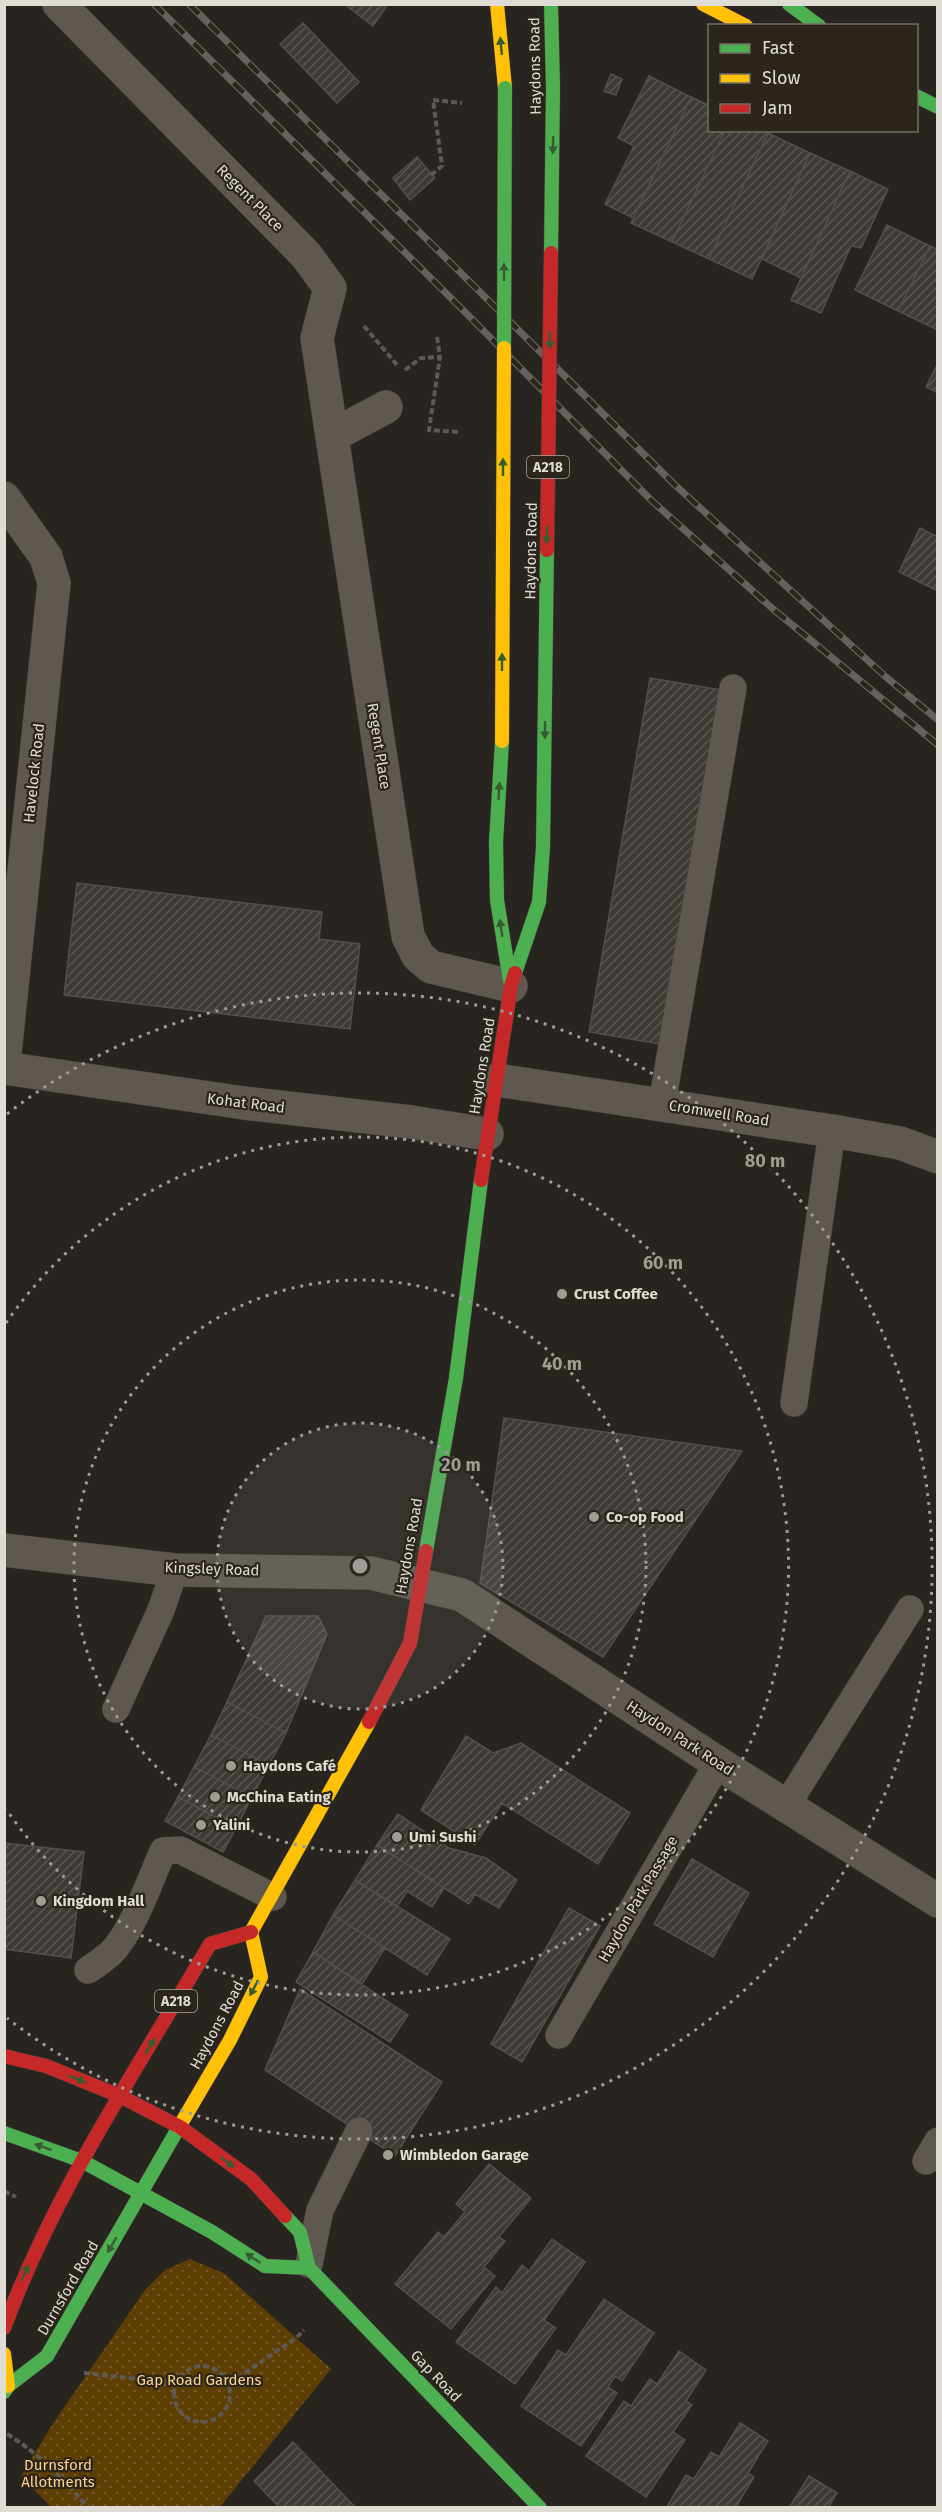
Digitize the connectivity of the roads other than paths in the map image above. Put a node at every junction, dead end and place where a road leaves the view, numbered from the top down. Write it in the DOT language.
graph roads {
  1 [pos="59,4"];
  2 [pos="497,4"];
  3 [pos="551,4"];
  4 [pos="703,4"];
  5 [pos="789,4"];
  6 [pos="742,24"];
  7 [pos="816,24"];
  8 [pos="918,97"];
  9 [pos="938,107"];
  10 [pos="386,407"];
  11 [pos="332,436"];
  12 [pos="4,498"];
  13 [pos="733,688"];
  14 [pos="511,986"];
  15 [pos="4,1063"];
  16 [pos="4,1068"];
  17 [pos="497,1080"];
  18 [pos="662,1104"];
  19 [pos="832,1131"];
  20 [pos="487,1134"];
  21 [pos="938,1157"];
  22 [pos="794,1403"];
  23 [pos="4,1550"];
  24 [pos="175,1570"];
  25 [pos="419,1584"];
  26 [pos="910,1609"];
  27 [pos="117,1709"];
  28 [pos="718,1763"];
  29 [pos="786,1806"];
  30 [pos="273,1897"];
  31 [pos="938,1901"];
  32 [pos="252,1932"];
  33 [pos="88,1970"];
  34 [pos="559,2035"];
  35 [pos="4,2056"];
  36 [pos="120,2097"];
  37 [pos="180,2127"];
  38 [pos="359,2131"];
  39 [pos="4,2133"];
  40 [pos="82,2161"];
  41 [pos="142,2195"];
  42 [pos="309,2268"];
  43 [pos="4,2328"];
  44 [pos="4,2354"];
  45 [pos="6,2389"];
  46 [pos="540,2508"];
  1 -- 11 [label="street, Regent Place"];
  14 -- 2 [label="main road, Haydons Road / A218, one-way, bridge"];
  3 -- 14 [label="main road, Haydons Road / A218, one-way, bridge"];
  4 -- 6 [label="main road"];
  5 -- 7 [label="main road"];
  8 -- 9 [label="main road"];
  10 -- 11 [label="street"];
  11 -- 14 [label="street, Regent Place"];
  12 -- 15 [label="street, Havelock Road"];
  13 -- 18 [label="lane"];
  14 -- 17 [label="main road, Haydons Road / A218"];
  16 -- 20 [label="street, Kohat Road"];
  17 -- 18 [label="street, Cromwell Road"];
  17 -- 20 [label="main road, Haydons Road / A218"];
  18 -- 19 [label="street, Cromwell Road"];
  19 -- 21 [label="street, Cromwell Road"];
  19 -- 22 [label="lane"];
  20 -- 25 [label="main road, Haydons Road / A218"];
  23 -- 24 [label="street, Kingsley Road"];
  24 -- 25 [label="street, Kingsley Road"];
  24 -- 27 [label="lane"];
  25 -- 28 [label="street, Haydon Park Road"];
  25 -- 30 [label="main road, Haydons Road / A218"];
  26 -- 29 [label="lane"];
  28 -- 29 [label="street, Haydon Park Road"];
  28 -- 34 [label="lane, Haydon Park Passage"];
  29 -- 31 [label="street, Haydon Park Road"];
  30 -- 32 [label="main road, Haydons Road / A218"];
  30 -- 33 [label="lane"];
  36 -- 32 [label="main road, A218, one-way"];
  32 -- 37 [label="main road, Haydons Road, one-way"];
  35 -- 36 [label="main road, Gap Road, one-way"];
  36 -- 37 [label="main road, Gap Road"];
  36 -- 40 [label="main road"];
  37 -- 41 [label="main road, Haydons Road"];
  37 -- 42 [label="main road, Gap Road, one-way"];
  38 -- 42 [label="lane"];
  40 -- 39 [label="main road, one-way"];
  40 -- 41 [label="main road"];
  43 -- 40 [label="main road, one-way"];
  42 -- 41 [label="main road, one-way"];
  41 -- 45 [label="main road, Durnsford Road, one-way"];
  42 -- 46 [label="main road, Gap Road"];
  44 -- 45 [label="main road, Durnsford Road"];
}
